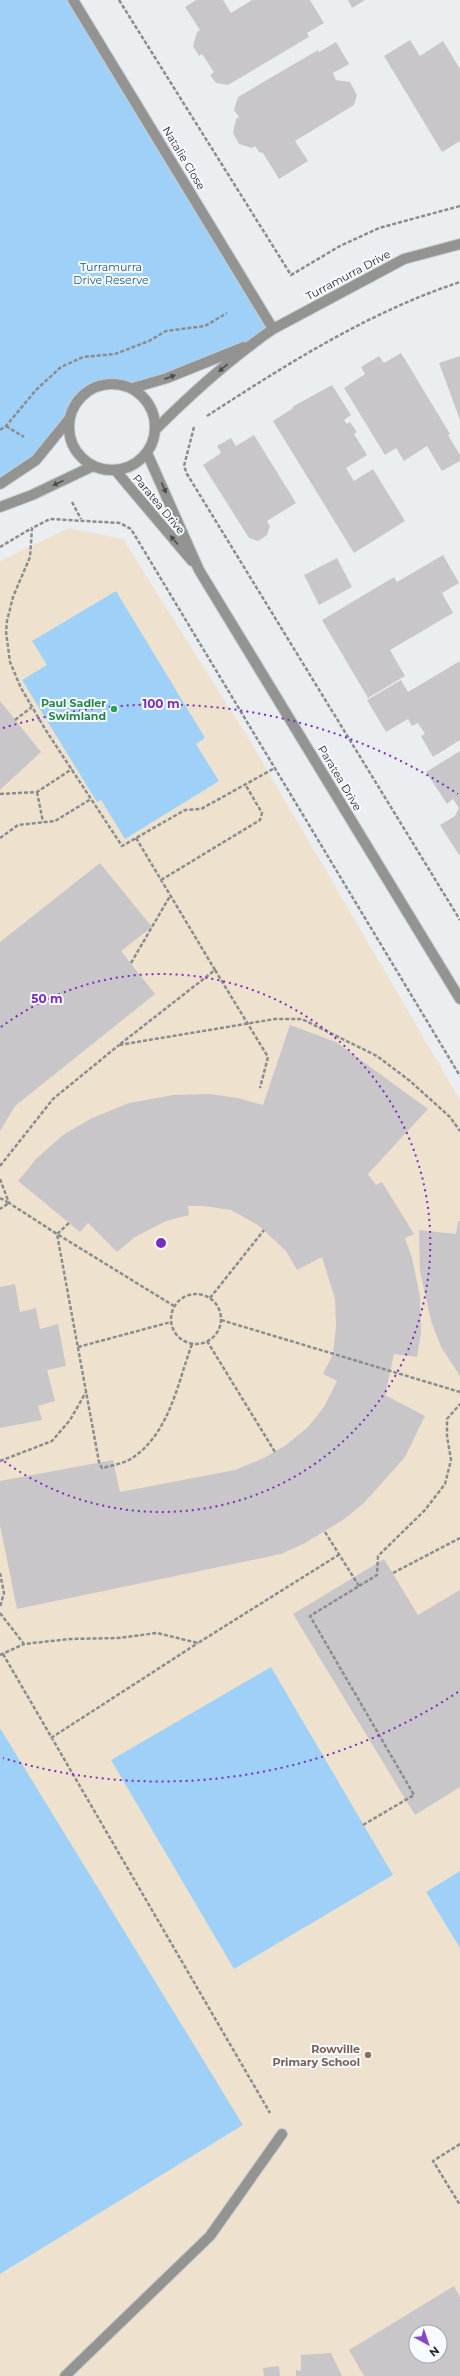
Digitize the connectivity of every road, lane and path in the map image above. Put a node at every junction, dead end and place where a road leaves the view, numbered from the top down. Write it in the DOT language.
graph roads {
  1 [pos="73,0"];
  2 [pos="119,0"];
  3 [pos="460,206"];
  4 [pos="460,244"];
  5 [pos="460,282"];
  6 [pos="227,313"];
  7 [pos="273,329"];
  8 [pos="253,343"];
  9 [pos="133,388"];
  10 [pos="70,418"];
  11 [pos="201,420"];
  12 [pos="194,424"];
  13 [pos="6,426"];
  14 [pos="156,429"];
  15 [pos="0,430"];
  16 [pos="26,439"];
  17 [pos="147,453"];
  18 [pos="93,466"];
  19 [pos="116,471"];
  20 [pos="0,484"];
  21 [pos="71,500"];
  22 [pos="0,507"];
  23 [pos="81,520"];
  24 [pos="32,528"];
  25 [pos="0,546"];
  26 [pos="199,570"];
  27 [pos="32,707"];
  28 [pos="15,720"];
  29 [pos="72,769"];
  30 [pos="273,769"];
  31 [pos="245,784"];
  32 [pos="37,792"];
  33 [pos="0,794"];
  34 [pos="91,799"];
  35 [pos="43,822"];
  36 [pos="0,838"];
  37 [pos="136,838"];
  38 [pos="161,880"];
  39 [pos="170,895"];
  40 [pos="460,920"];
  41 [pos="131,964"];
  42 [pos="215,970"];
  43 [pos="460,999"];
  44 [pos="248,1024"];
  45 [pos="119,1046"];
  46 [pos="460,1076"];
  47 [pos="260,1088"];
  48 [pos="460,1131"];
  49 [pos="0,1166"];
  50 [pos="0,1178"];
  51 [pos="0,1198"];
  52 [pos="9,1203"];
  53 [pos="0,1209"];
  54 [pos="69,1224"];
  55 [pos="264,1230"];
  56 [pos="57,1234"];
  57 [pos="210,1298"];
  58 [pos="174,1306"];
  59 [pos="220,1320"];
  60 [pos="171,1322"];
  61 [pos="207,1341"];
  62 [pos="192,1344"];
  63 [pos="78,1348"];
  64 [pos="87,1391"];
  65 [pos="460,1392"];
  66 [pos="460,1404"];
  67 [pos="275,1452"];
  68 [pos="0,1461"];
  69 [pos="324,1532"];
  70 [pos="460,1538"];
  71 [pos="340,1554"];
  72 [pos="0,1573"];
  73 [pos="393,1573"];
  74 [pos="359,1586"];
  75 [pos="0,1607"];
  76 [pos="0,1613"];
  77 [pos="198,1643"];
  78 [pos="24,1644"];
  79 [pos="2,1654"];
  80 [pos="51,1738"];
  81 [pos="363,1825"];
  82 [pos="282,2134"];
  83 [pos="460,2144"];
  84 [pos="460,2205"];
  85 [pos="65,2376"];
  1 -- 7 [label="street, Natalie Close"];
  2 -- 3 [label="path"];
  4 -- 7 [label="street, Turramurra Drive"];
  5 -- 11 [label="path"];
  6 -- 13 [label="path"];
  7 -- 8 [label="street, Turramurra Drive"];
  9 -- 8 [label="street, Turramurra Drive, one-way"];
  8 -- 14 [label="street, Turramurra Drive, one-way"];
  9 -- 10 [label="street"];
  9 -- 14 [label="street"];
  10 -- 18 [label="street"];
  10 -- 20 [label="street"];
  12 -- 40 [label="path"];
  13 -- 15 [label="path"];
  13 -- 16 [label="path"];
  14 -- 17 [label="street"];
  17 -- 19 [label="street"];
  17 -- 26 [label="street, Paratea Drive, one-way"];
  18 -- 19 [label="street"];
  18 -- 22 [label="street, one-way"];
  26 -- 19 [label="street, Paratea Drive, one-way"];
  21 -- 23 [label="path"];
  23 -- 24 [label="path"];
  23 -- 30 [label="path"];
  24 -- 25 [label="path"];
  24 -- 27 [label="path"];
  26 -- 43 [label="street, Paratea Drive"];
  27 -- 28 [label="path"];
  27 -- 29 [label="path"];
  29 -- 32 [label="path"];
  29 -- 34 [label="path"];
  30 -- 31 [label="path"];
  30 -- 46 [label="path"];
  31 -- 37 [label="path"];
  31 -- 38 [label="path"];
  32 -- 33 [label="path"];
  32 -- 35 [label="path"];
  34 -- 35 [label="path"];
  34 -- 37 [label="path"];
  35 -- 36 [label="path"];
  37 -- 38 [label="path"];
  38 -- 39 [label="path"];
  39 -- 41 [label="path"];
  39 -- 42 [label="path"];
  42 -- 44 [label="path"];
  42 -- 45 [label="path"];
  44 -- 45 [label="path"];
  44 -- 47 [label="path"];
  44 -- 48 [label="path"];
  45 -- 49 [label="path"];
  50 -- 52 [label="path"];
  51 -- 52 [label="path"];
  52 -- 53 [label="path"];
  52 -- 56 [label="path"];
  54 -- 56 [label="path"];
  55 -- 57 [label="path"];
  56 -- 58 [label="path"];
  56 -- 63 [label="path"];
  57 -- 58 [label="path"];
  57 -- 59 [label="path"];
  58 -- 60 [label="path"];
  59 -- 61 [label="path"];
  59 -- 65 [label="path"];
  60 -- 62 [label="path"];
  60 -- 63 [label="path"];
  61 -- 62 [label="path"];
  61 -- 67 [label="path"];
  62 -- 64 [label="path"];
  63 -- 64 [label="path"];
  64 -- 68 [label="path"];
  66 -- 74 [label="path"];
  69 -- 71 [label="path"];
  70 -- 73 [label="path"];
  71 -- 74 [label="path"];
  71 -- 77 [label="path"];
  72 -- 75 [label="path"];
  74 -- 81 [label="path"];
  76 -- 78 [label="path"];
  77 -- 78 [label="path"];
  77 -- 80 [label="path"];
  78 -- 79 [label="path"];
  79 -- 80 [label="path"];
  80 -- 82 [label="path"];
  82 -- 85 [label="street"];
  83 -- 84 [label="path"];
}
